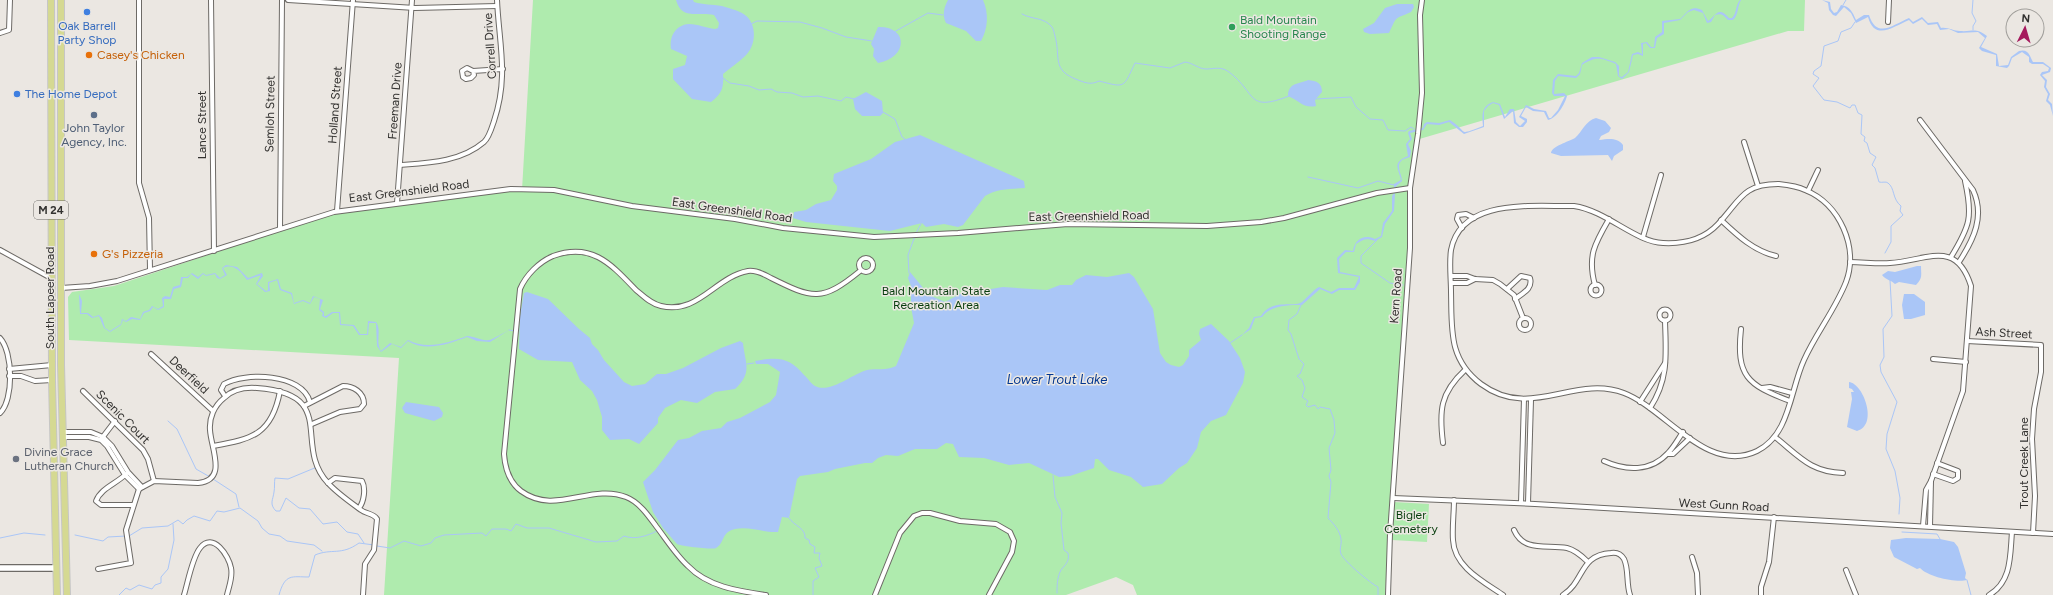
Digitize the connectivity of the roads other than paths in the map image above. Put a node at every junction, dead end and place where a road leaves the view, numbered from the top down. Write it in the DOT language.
graph roads {
  1 [pos="10,0"];
  2 [pos="51,0"];
  3 [pos="61,0"];
  4 [pos="139,0"];
  5 [pos="211,0"];
  6 [pos="282,0"];
  7 [pos="288,0"];
  8 [pos="412,0"];
  9 [pos="497,0"];
  10 [pos="1422,0"];
  11 [pos="1888,0"];
  12 [pos="353,2"];
  13 [pos="497,6"];
  14 [pos="412,8"];
  15 [pos="1888,22"];
  16 [pos="0,32"];
  17 [pos="503,70"];
  18 [pos="473,71"];
  19 [pos="51,111"];
  20 [pos="61,113"];
  21 [pos="1920,120"];
  22 [pos="1744,142"];
  23 [pos="51,158"];
  24 [pos="61,161"];
  25 [pos="400,165"];
  26 [pos="1818,170"];
  27 [pos="1661,175"];
  28 [pos="1965,180"];
  29 [pos="1758,186"];
  30 [pos="1410,188"];
  31 [pos="1808,191"];
  32 [pos="398,203"];
  33 [pos="1979,206"];
  34 [pos="1970,207"];
  35 [pos="337,211"];
  36 [pos="1474,218"];
  37 [pos="1609,219"];
  38 [pos="1721,220"];
  39 [pos="280,228"];
  40 [pos="1462,228"];
  41 [pos="1643,237"];
  42 [pos="0,250"];
  43 [pos="214,251"];
  44 [pos="1776,256"];
  45 [pos="1951,257"];
  46 [pos="1850,262"];
  47 [pos="1959,262"];
  48 [pos="150,269"];
  49 [pos="860,271"];
  50 [pos="1451,276"];
  51 [pos="51,278"];
  52 [pos="1475,279"];
  53 [pos="1451,283"];
  54 [pos="1595,284"];
  55 [pos="61,288"];
  56 [pos="1508,289"];
  57 [pos="1515,299"];
  58 [pos="1523,318"];
  59 [pos="1665,321"];
  60 [pos="1741,329"];
  61 [pos="0,338"];
  62 [pos="1966,341"];
  63 [pos="2041,345"];
  64 [pos="151,354"];
  65 [pos="1933,359"];
  66 [pos="1666,361"];
  67 [pos="1966,362"];
  68 [pos="52,363"];
  69 [pos="61,365"];
  70 [pos="9,368"];
  71 [pos="1465,370"];
  72 [pos="9,376"];
  73 [pos="52,380"];
  74 [pos="1762,388"];
  75 [pos="82,391"];
  76 [pos="280,392"];
  77 [pos="1792,394"];
  78 [pos="225,396"];
  79 [pos="1524,399"];
  80 [pos="1531,400"];
  81 [pos="1790,401"];
  82 [pos="310,402"];
  83 [pos="1640,402"];
  84 [pos="304,406"];
  85 [pos="52,408"];
  86 [pos="1650,408"];
  87 [pos="62,411"];
  88 [pos="214,411"];
  89 [pos="0,413"];
  90 [pos="115,421"];
  91 [pos="312,424"];
  92 [pos="1683,432"];
  93 [pos="62,435"];
  94 [pos="1774,437"];
  95 [pos="102,438"];
  96 [pos="1690,438"];
  97 [pos="1443,443"];
  98 [pos="213,446"];
  99 [pos="1522,448"];
  100 [pos="1529,448"];
  101 [pos="1668,454"];
  102 [pos="1604,461"];
  103 [pos="1937,463"];
  104 [pos="1843,473"];
  105 [pos="126,474"];
  106 [pos="1933,474"];
  107 [pos="154,481"];
  108 [pos="1931,481"];
  109 [pos="328,483"];
  110 [pos="141,488"];
  111 [pos="1393,498"];
  112 [pos="1454,500"];
  113 [pos="1522,503"];
  114 [pos="133,504"];
  115 [pos="1528,504"];
  116 [pos="359,508"];
  117 [pos="1774,517"];
  118 [pos="1923,526"];
  119 [pos="1930,526"];
  120 [pos="1514,530"];
  121 [pos="2012,532"];
  122 [pos="2033,533"];
  123 [pos="2053,534"];
  124 [pos="1692,557"];
  125 [pos="1588,562"];
  126 [pos="0,568"];
  127 [pos="56,568"];
  128 [pos="98,569"];
  129 [pos="1846,570"];
  130 [pos="57,595"];
  131 [pos="67,595"];
  132 [pos="184,595"];
  133 [pos="227,595"];
  134 [pos="363,595"];
  135 [pos="766,595"];
  136 [pos="875,595"];
  137 [pos="989,595"];
  138 [pos="1388,595"];
  139 [pos="1504,595"];
  140 [pos="1563,595"];
  141 [pos="1630,595"];
  142 [pos="1698,595"];
  143 [pos="1760,595"];
  144 [pos="1856,595"];
  145 [pos="1989,595"];
  1 -- 16 [label="street"];
  2 -- 19 [label="main road, South Lapeer Road / M 24"];
  3 -- 20 [label="main road, South Lapeer Road / M 24"];
  4 -- 48 [label="street"];
  5 -- 43 [label="street, Lance Street"];
  6 -- 39 [label="street, Semloh Street"];
  7 -- 12 [label="street"];
  8 -- 14 [label="street, Freeman Drive"];
  9 -- 13 [label="street, Correll Drive"];
  10 -- 30 [label="street, Kern Road"];
  11 -- 15 [label="street"];
  12 -- 14 [label="street"];
  12 -- 35 [label="street, Holland Street"];
  13 -- 14 [label="street"];
  13 -- 17 [label="street, Correll Drive"];
  14 -- 25 [label="street, Freeman Drive"];
  17 -- 18 [label="street"];
  17 -- 25 [label="street, Correll Drive"];
  19 -- 20 [label="main road"];
  19 -- 23 [label="main road, South Lapeer Road / M 24"];
  20 -- 24 [label="main road, South Lapeer Road / M 24"];
  21 -- 28 [label="street"];
  22 -- 29 [label="street"];
  23 -- 24 [label="main road"];
  23 -- 51 [label="main road, South Lapeer Road / M 24"];
  24 -- 55 [label="main road, South Lapeer Road / M 24"];
  25 -- 32 [label="street, Freeman Drive"];
  26 -- 31 [label="street"];
  27 -- 41 [label="street"];
  28 -- 33 [label="street"];
  28 -- 34 [label="street"];
  29 -- 31 [label="street"];
  29 -- 38 [label="street"];
  30 -- 32 [label="street, East Greenshield Road"];
  30 -- 111 [label="street, Kern Road"];
  31 -- 46 [label="street"];
  32 -- 35 [label="street, East Greenshield Road"];
  33 -- 34 [label="street"];
  33 -- 47 [label="street"];
  34 -- 45 [label="street"];
  35 -- 39 [label="street, East Greenshield Road"];
  36 -- 37 [label="street"];
  36 -- 40 [label="street"];
  36 -- 40 [label="street"];
  37 -- 41 [label="street"];
  37 -- 54 [label="street"];
  38 -- 41 [label="street"];
  38 -- 44 [label="street"];
  39 -- 43 [label="street, East Greenshield Road"];
  40 -- 50 [label="street"];
  42 -- 51 [label="street"];
  43 -- 48 [label="street, East Greenshield Road"];
  45 -- 46 [label="street"];
  45 -- 47 [label="street"];
  46 -- 77 [label="street"];
  47 -- 62 [label="street"];
  48 -- 55 [label="street, East Greenshield Road"];
  49 -- 135 [label="street"];
  50 -- 52 [label="street"];
  50 -- 53 [label="street"];
  51 -- 68 [label="main road, South Lapeer Road / M 24"];
  52 -- 53 [label="street"];
  52 -- 56 [label="street"];
  53 -- 71 [label="street"];
  55 -- 69 [label="main road, South Lapeer Road / M 24"];
  56 -- 57 [label="street"];
  56 -- 57 [label="street"];
  57 -- 58 [label="street"];
  59 -- 66 [label="street"];
  60 -- 74 [label="street"];
  61 -- 70 [label="street"];
  62 -- 63 [label="street, Ash Street"];
  62 -- 67 [label="street"];
  63 -- 122 [label="street, Trout Creek Lane"];
  64 -- 88 [label="street, Deerfield"];
  65 -- 67 [label="street"];
  66 -- 83 [label="street"];
  66 -- 86 [label="street"];
  67 -- 103 [label="street"];
  68 -- 69 [label="main road"];
  68 -- 70 [label="street"];
  68 -- 73 [label="main road, South Lapeer Road / M 24"];
  69 -- 87 [label="main road, South Lapeer Road / M 24"];
  70 -- 72 [label="street"];
  71 -- 79 [label="street"];
  71 -- 97 [label="street"];
  72 -- 73 [label="street"];
  72 -- 89 [label="street"];
  73 -- 85 [label="main road, South Lapeer Road / M 24"];
  74 -- 77 [label="street"];
  74 -- 81 [label="street"];
  75 -- 90 [label="street, Scenic Court"];
  76 -- 78 [label="street"];
  76 -- 84 [label="street"];
  76 -- 98 [label="street"];
  77 -- 81 [label="street"];
  78 -- 82 [label="street"];
  78 -- 88 [label="street"];
  79 -- 80 [label="street"];
  79 -- 99 [label="street"];
  80 -- 83 [label="street"];
  80 -- 100 [label="street"];
  81 -- 94 [label="street"];
  82 -- 84 [label="street"];
  82 -- 91 [label="street"];
  83 -- 86 [label="street"];
  84 -- 91 [label="street"];
  85 -- 87 [label="main road"];
  85 -- 127 [label="main road, South Lapeer Road / M 24"];
  86 -- 92 [label="street"];
  87 -- 93 [label="main road, South Lapeer Road / M 24"];
  88 -- 98 [label="street"];
  90 -- 95 [label="street"];
  90 -- 107 [label="street, Scenic Court"];
  91 -- 109 [label="street"];
  92 -- 96 [label="street"];
  92 -- 101 [label="street"];
  93 -- 95 [label="street"];
  93 -- 131 [label="main road, South Lapeer Road / M 24"];
  94 -- 96 [label="street"];
  94 -- 104 [label="street"];
  95 -- 105 [label="street"];
  96 -- 101 [label="street"];
  98 -- 107 [label="street"];
  99 -- 100 [label="street"];
  99 -- 113 [label="street"];
  100 -- 115 [label="street"];
  101 -- 102 [label="street"];
  103 -- 106 [label="street"];
  103 -- 106 [label="street"];
  105 -- 110 [label="street"];
  105 -- 114 [label="street"];
  106 -- 108 [label="street"];
  107 -- 110 [label="street"];
  108 -- 118 [label="street"];
  108 -- 119 [label="street"];
  109 -- 116 [label="street"];
  109 -- 116 [label="street"];
  110 -- 114 [label="street"];
  111 -- 112 [label="street, West Gunn Road"];
  111 -- 138 [label="street, Kern Road"];
  112 -- 113 [label="street, West Gunn Road"];
  112 -- 139 [label="street"];
  113 -- 115 [label="street, West Gunn Road"];
  114 -- 128 [label="street"];
  115 -- 117 [label="street, West Gunn Road"];
  116 -- 134 [label="street"];
  117 -- 118 [label="street, West Gunn Road"];
  117 -- 143 [label="street"];
  118 -- 119 [label="street, West Gunn Road"];
  119 -- 121 [label="street, West Gunn Road"];
  120 -- 125 [label="street"];
  121 -- 122 [label="street, West Gunn Road"];
  121 -- 145 [label="street"];
  122 -- 123 [label="street, West Gunn Road"];
  124 -- 142 [label="street"];
  125 -- 140 [label="street"];
  125 -- 141 [label="street"];
  126 -- 127 [label="street"];
  127 -- 130 [label="main road, South Lapeer Road / M 24"];
  129 -- 144 [label="street"];
  132 -- 133 [label="street"];
  136 -- 137 [label="street"];
}
